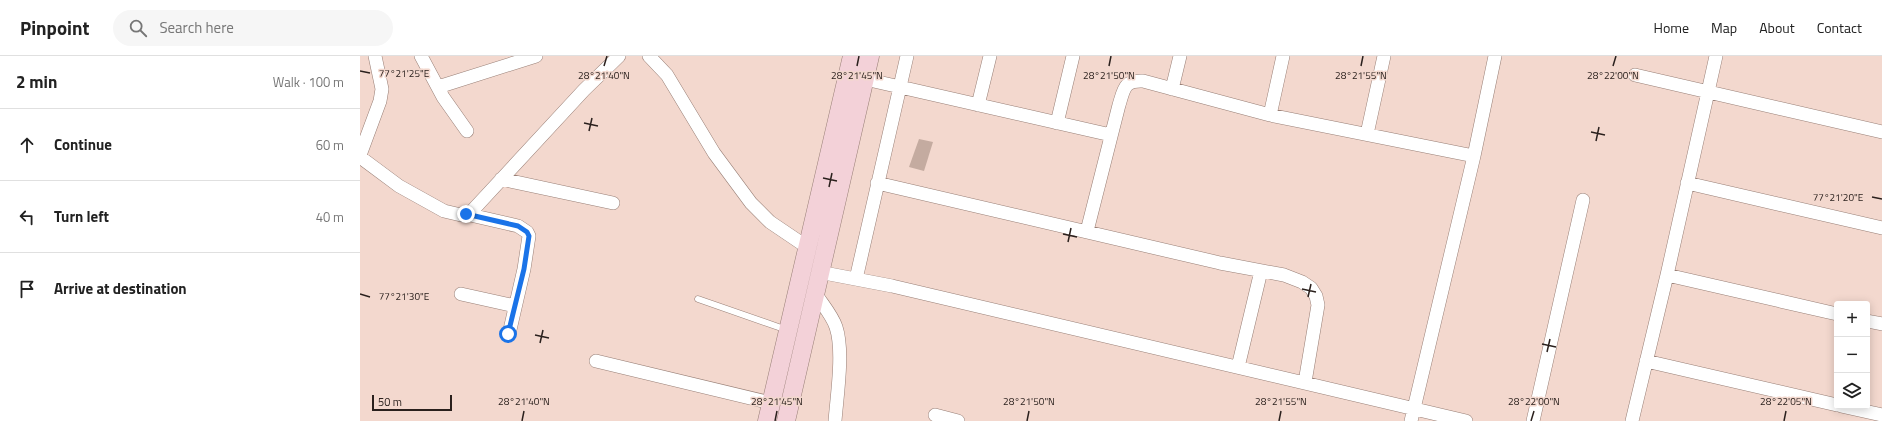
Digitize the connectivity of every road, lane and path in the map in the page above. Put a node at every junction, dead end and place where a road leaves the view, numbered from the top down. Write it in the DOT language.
graph roads {
  1 [pos="375,56"];
  2 [pos="421,56"];
  3 [pos="536,56"];
  4 [pos="619,56"];
  5 [pos="649,56"];
  6 [pos="852,56"];
  7 [pos="870,56"];
  8 [pos="907,56"];
  9 [pos="990,56"];
  10 [pos="1073,56"];
  11 [pos="1180,56"];
  12 [pos="1283,56"];
  13 [pos="1384,56"];
  14 [pos="1495,56"];
  15 [pos="1716,56"];
  16 [pos="1635,75"];
  17 [pos="865,79"];
  18 [pos="438,87"];
  19 [pos="900,87"];
  20 [pos="1172,89"];
  21 [pos="1708,93"];
  22 [pos="978,105"];
  23 [pos="1270,115"];
  24 [pos="1057,123"];
  25 [pos="467,131"];
  26 [pos="1882,132"];
  27 [pos="1367,134"];
  28 [pos="1111,135"];
  29 [pos="360,156"];
  30 [pos="1474,156"];
  31 [pos="501,179"];
  32 [pos="1687,183"];
  33 [pos="877,184"];
  34 [pos="1583,200"];
  35 [pos="613,203"];
  36 [pos="466,214"];
  37 [pos="1882,228"];
  38 [pos="1087,231"];
  39 [pos="807,247"];
  40 [pos="1261,271"];
  41 [pos="819,272"];
  42 [pos="1667,275"];
  43 [pos="856,279"];
  44 [pos="815,293"];
  45 [pos="461,294"];
  46 [pos="698,299"];
  47 [pos="515,306"];
  48 [pos="1834,313"];
  49 [pos="1870,322"];
  50 [pos="1882,324"];
  51 [pos="788,330"];
  52 [pos="508,334"];
  53 [pos="596,361"];
  54 [pos="1646,361"];
  55 [pos="1238,367"];
  56 [pos="1304,382"];
  57 [pos="771,403"];
  58 [pos="1834,404"];
  59 [pos="1853,409"];
  60 [pos="935,415"];
  61 [pos="1413,415"];
  62 [pos="1882,416"];
  63 [pos="767,421"];
  64 [pos="786,421"];
  65 [pos="835,421"];
  66 [pos="958,421"];
  67 [pos="1466,421"];
  68 [pos="1533,421"];
  69 [pos="1632,421"];
  1 -- 29 [label="street"];
  2 -- 18 [label="street"];
  3 -- 18 [label="street"];
  4 -- 31 [label="street"];
  5 -- 39 [label="street"];
  6 -- 39 [label="street"];
  7 -- 17 [label="street"];
  8 -- 19 [label="street"];
  9 -- 22 [label="street"];
  10 -- 24 [label="street"];
  11 -- 20 [label="street"];
  12 -- 23 [label="street"];
  13 -- 27 [label="street"];
  14 -- 30 [label="street"];
  15 -- 21 [label="street"];
  16 -- 21 [label="street"];
  17 -- 19 [label="street"];
  17 -- 41 [label="street"];
  18 -- 25 [label="street"];
  19 -- 22 [label="street"];
  19 -- 33 [label="street"];
  20 -- 23 [label="street"];
  20 -- 28 [label="street"];
  21 -- 26 [label="street"];
  21 -- 32 [label="street"];
  22 -- 24 [label="street"];
  23 -- 27 [label="street"];
  24 -- 28 [label="street"];
  27 -- 30 [label="street"];
  28 -- 38 [label="street"];
  29 -- 36 [label="street"];
  30 -- 61 [label="street"];
  31 -- 35 [label="street"];
  31 -- 36 [label="street"];
  32 -- 37 [label="street"];
  32 -- 42 [label="street"];
  33 -- 38 [label="street"];
  33 -- 43 [label="street"];
  34 -- 68 [label="street"];
  36 -- 47 [label="street"];
  38 -- 40 [label="street"];
  39 -- 51 [label="street"];
  40 -- 55 [label="street"];
  40 -- 56 [label="street"];
  41 -- 43 [label="street"];
  41 -- 44 [label="street"];
  42 -- 48 [label="street"];
  42 -- 54 [label="street"];
  43 -- 55 [label="street"];
  44 -- 64 [label="street"];
  44 -- 65 [label="street"];
  45 -- 47 [label="street"];
  46 -- 51 [label="lane"];
  47 -- 52 [label="street"];
  49 -- 50 [label="street"];
  51 -- 57 [label="street"];
  53 -- 57 [label="street"];
  54 -- 58 [label="street"];
  54 -- 69 [label="street"];
  55 -- 56 [label="street"];
  56 -- 61 [label="street"];
  57 -- 63 [label="street"];
  59 -- 62 [label="street"];
  60 -- 66 [label="street"];
  61 -- 67 [label="street"];
}
